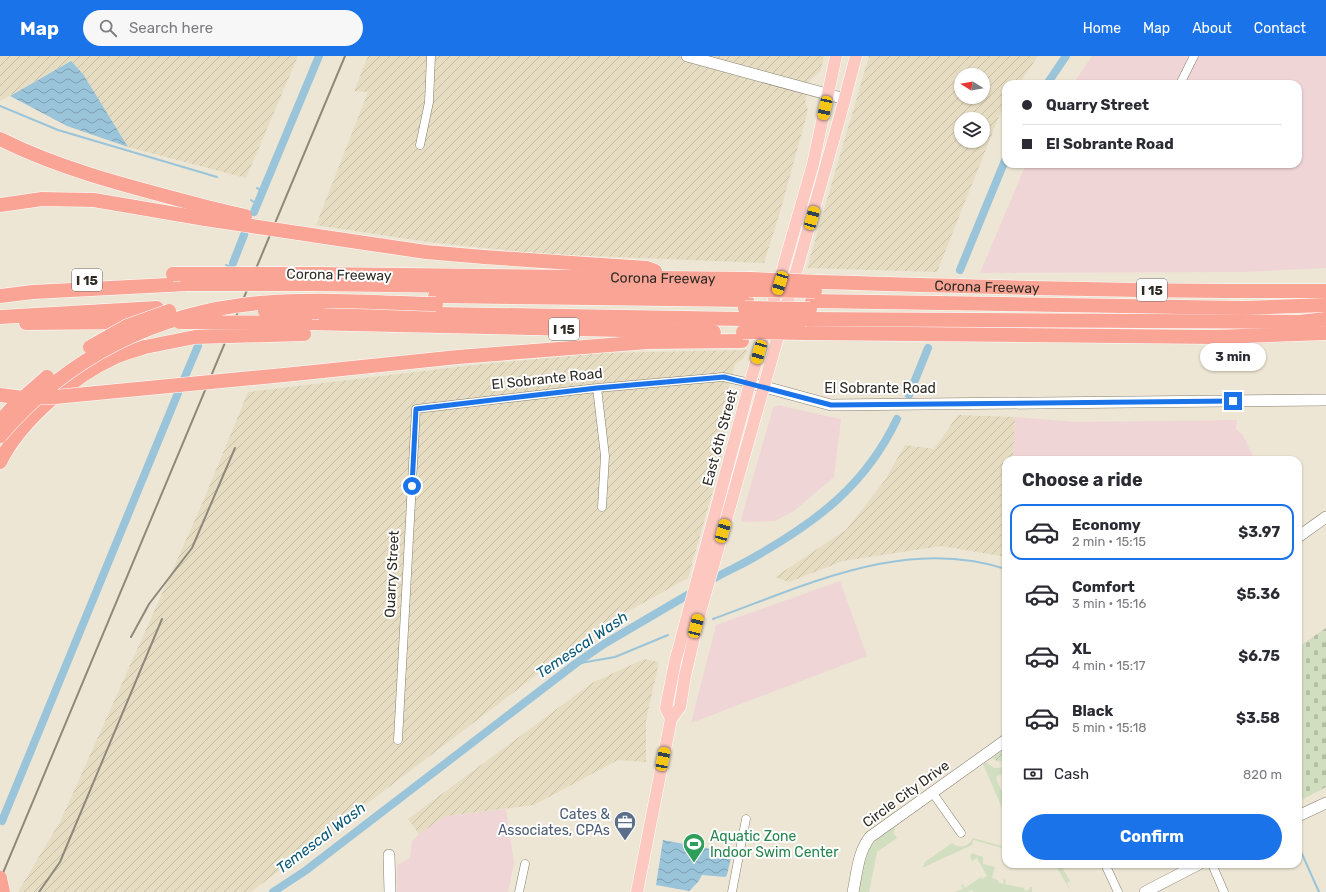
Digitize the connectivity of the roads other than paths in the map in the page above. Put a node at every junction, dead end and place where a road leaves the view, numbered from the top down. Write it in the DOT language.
graph roads {
  1 [pos="431,56"];
  2 [pos="687,56"];
  3 [pos="836,56"];
  4 [pos="856,56"];
  5 [pos="1194,56"];
  6 [pos="1182,80"];
  7 [pos="828,95"];
  8 [pos="845,99"];
  9 [pos="0,139"];
  10 [pos="420,145"];
  11 [pos="0,205"];
  12 [pos="208,213"];
  13 [pos="672,277"];
  14 [pos="316,279"];
  15 [pos="0,286"];
  16 [pos="1326,291"];
  17 [pos="0,296"];
  18 [pos="436,300"];
  19 [pos="813,300"];
  20 [pos="973,303"];
  21 [pos="914,307"];
  22 [pos="746,310"];
  23 [pos="1319,312"];
  24 [pos="156,315"];
  25 [pos="0,317"];
  26 [pos="0,326"];
  27 [pos="305,328"];
  28 [pos="1326,333"];
  29 [pos="750,383"];
  30 [pos="763,387"];
  31 [pos="597,388"];
  32 [pos="0,395"];
  33 [pos="1326,400"];
  34 [pos="416,409"];
  35 [pos="0,422"];
  36 [pos="0,436"];
  37 [pos="0,462"];
  38 [pos="602,507"];
  39 [pos="1326,517"];
  40 [pos="1302,534"];
  41 [pos="671,719"];
  42 [pos="398,740"];
  43 [pos="1002,743"];
  44 [pos="932,792"];
  45 [pos="1326,803"];
  46 [pos="1302,814"];
  47 [pos="746,820"];
  48 [pos="961,833"];
  49 [pos="389,855"];
  50 [pos="525,864"];
  51 [pos="1107,868"];
  52 [pos="1191,868"];
  53 [pos="1214,868"];
  54 [pos="0,878"];
  55 [pos="3,892"];
  56 [pos="390,892"];
  57 [pos="519,892"];
  58 [pos="637,892"];
  59 [pos="732,892"];
  60 [pos="854,892"];
  61 [pos="1118,892"];
  62 [pos="1145,892"];
  63 [pos="1224,892"];
  1 -- 10 [label="street"];
  2 -- 7 [label="street"];
  3 -- 7 [label="main road, East 6th Street"];
  4 -- 8 [label="main road, East 6th Street"];
  5 -- 6 [label="street"];
  7 -- 8 [label="street"];
  7 -- 29 [label="main road, East 6th Street"];
  8 -- 30 [label="main road, East 6th Street"];
  9 -- 12 [label="highway"];
  11 -- 12 [label="highway"];
  12 -- 13 [label="highway, bridge"];
  13 -- 14 [label="highway, Corona Freeway / I 15"];
  13 -- 22 [label="highway, Corona Freeway / I 15"];
  14 -- 15 [label="highway, Corona Freeway / I 15, bridge"];
  14 -- 17 [label="highway, bridge"];
  14 -- 22 [label="highway"];
  16 -- 20 [label="highway, Corona Freeway / I 15"];
  18 -- 22 [label="highway"];
  18 -- 35 [label="highway, bridge"];
  18 -- 36 [label="highway, bridge"];
  19 -- 21 [label="highway, Corona Freeway / I 15"];
  19 -- 21 [label="highway"];
  19 -- 21 [label="highway"];
  19 -- 22 [label="highway, Corona Freeway / I 15, bridge"];
  19 -- 22 [label="highway, bridge"];
  19 -- 22 [label="highway"];
  20 -- 21 [label="highway, Corona Freeway / I 15"];
  20 -- 21 [label="highway"];
  20 -- 23 [label="highway"];
  20 -- 23 [label="highway"];
  21 -- 22 [label="highway, Corona Freeway / I 15, bridge"];
  21 -- 28 [label="highway, Corona Freeway / I 15"];
  22 -- 24 [label="highway, bridge"];
  22 -- 27 [label="highway, Corona Freeway / I 15"];
  22 -- 32 [label="highway, bridge"];
  24 -- 25 [label="highway"];
  24 -- 26 [label="highway"];
  24 -- 27 [label="highway, bridge"];
  27 -- 37 [label="highway, bridge"];
  29 -- 30 [label="street, El Sobrante Road"];
  29 -- 31 [label="street, El Sobrante Road"];
  29 -- 41 [label="main road, East 6th Street"];
  30 -- 33 [label="street, El Sobrante Road"];
  30 -- 41 [label="main road, East 6th Street"];
  31 -- 34 [label="street, El Sobrante Road"];
  31 -- 38 [label="street"];
  34 -- 42 [label="street, Quarry Street"];
  39 -- 40 [label="street"];
  41 -- 58 [label="main road, East 6th Street"];
  43 -- 44 [label="street, Circle City Drive"];
  44 -- 48 [label="street"];
  44 -- 60 [label="street, Circle City Drive"];
  45 -- 46 [label="street"];
  47 -- 59 [label="street"];
  49 -- 56 [label="street"];
  50 -- 57 [label="street"];
  51 -- 61 [label="street"];
  52 -- 62 [label="street"];
  53 -- 63 [label="street"];
  54 -- 55 [label="highway, bridge"];
}
